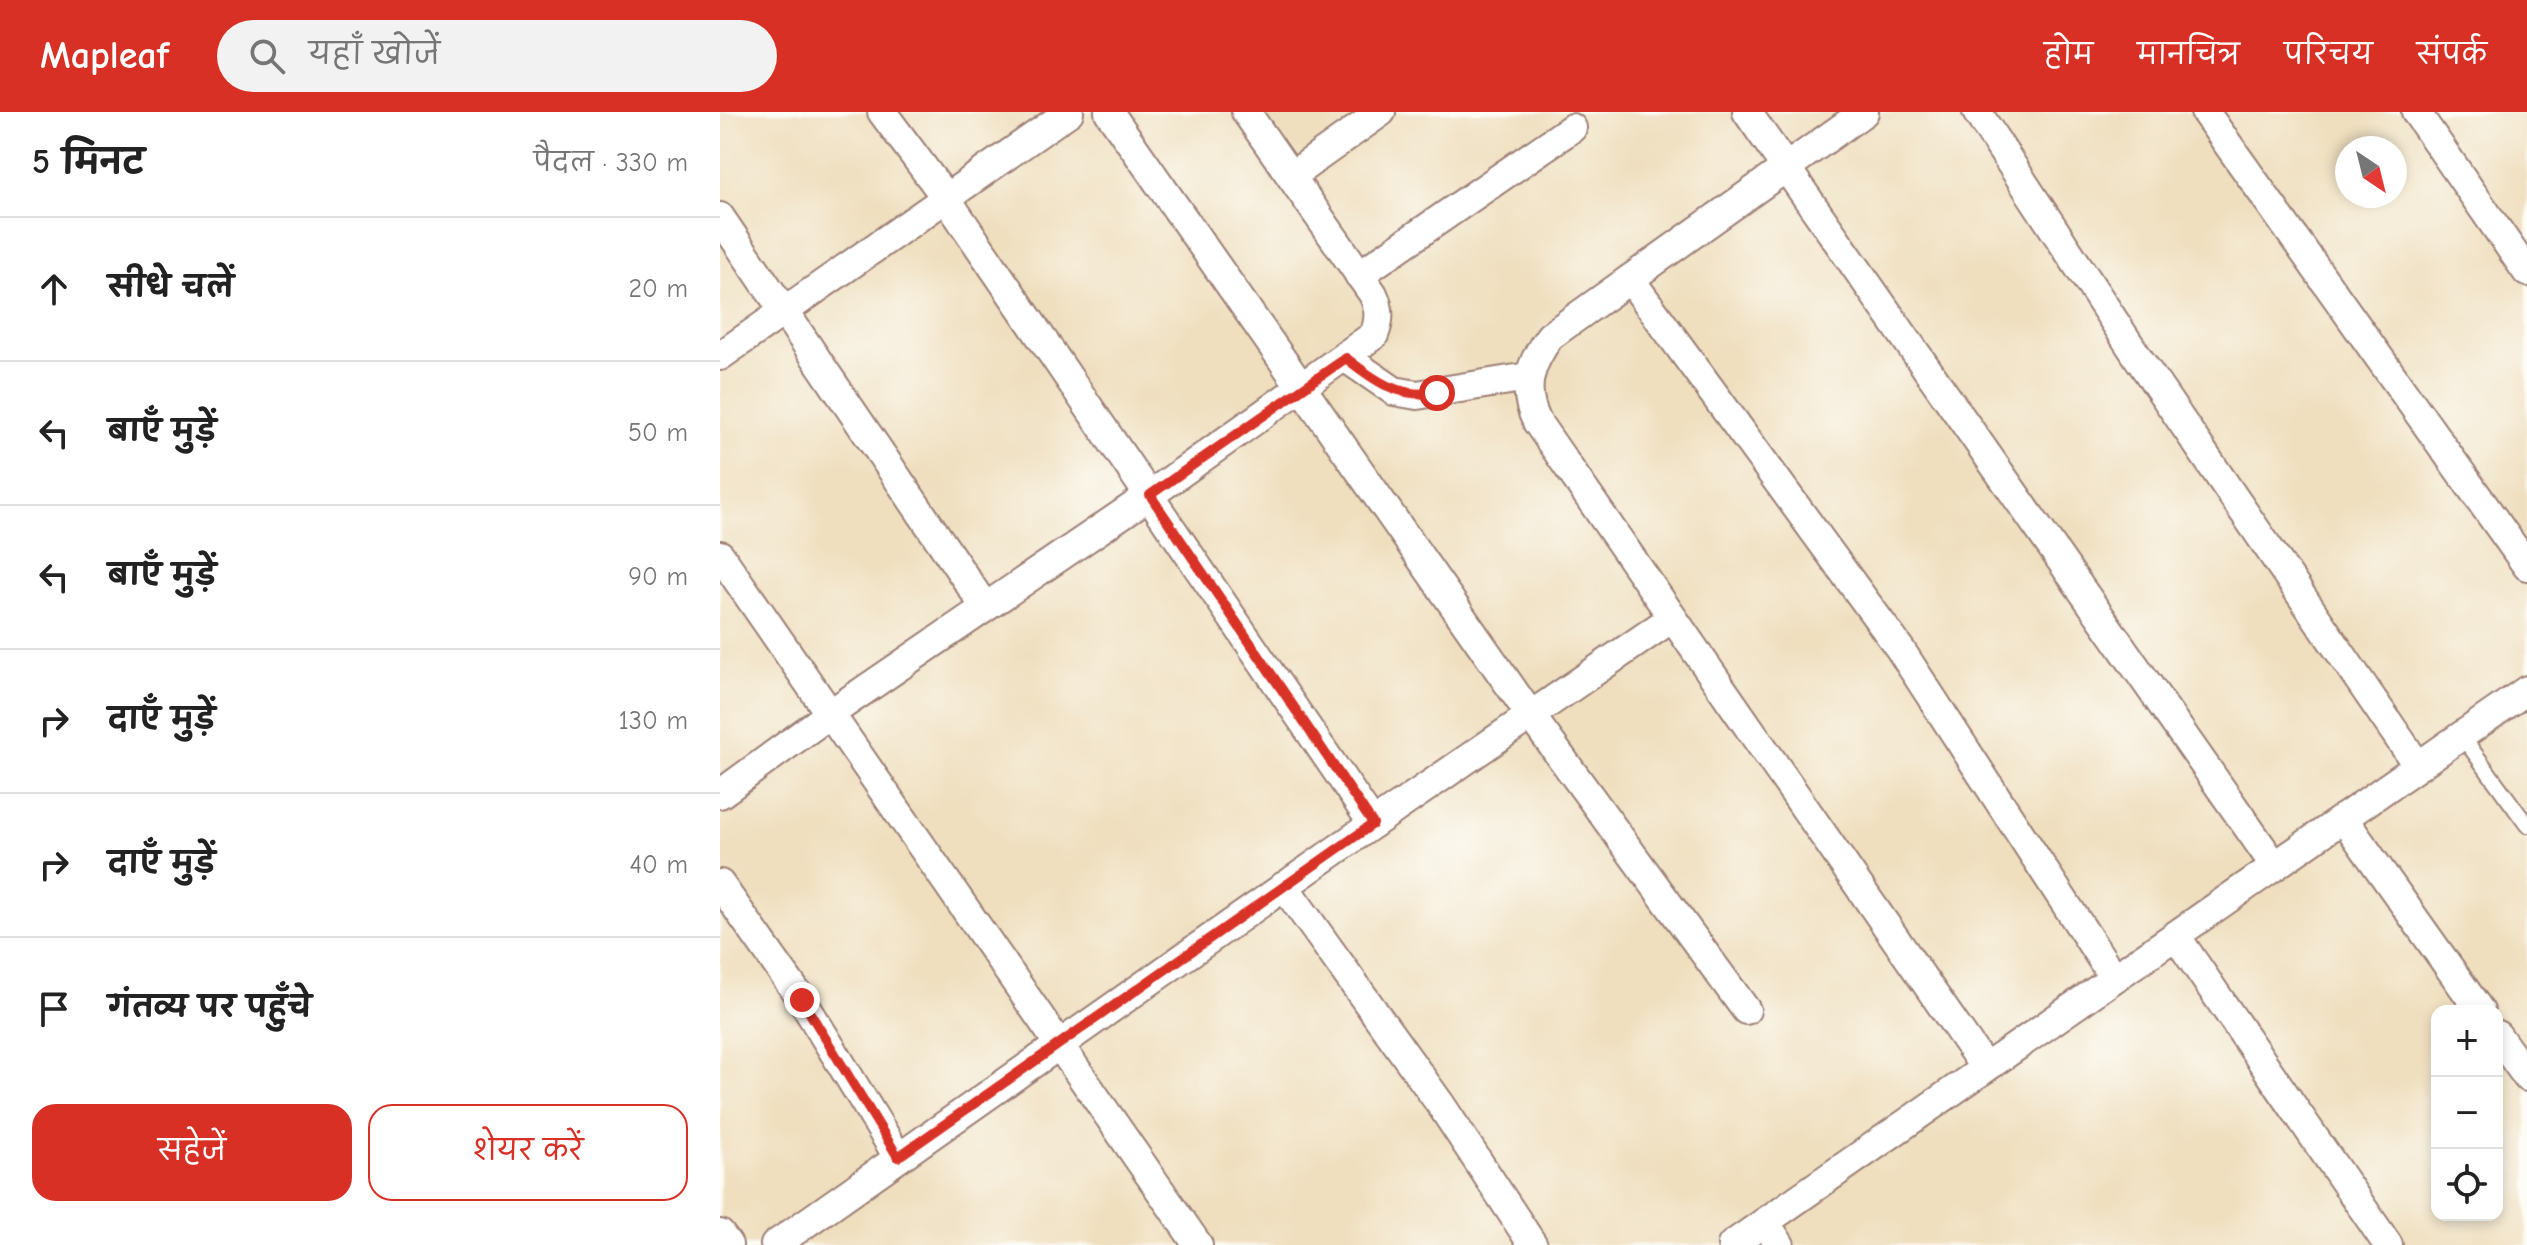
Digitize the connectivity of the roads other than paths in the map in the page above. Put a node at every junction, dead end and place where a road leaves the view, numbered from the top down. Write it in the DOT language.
graph roads {
  1 [pos="882,112"];
  2 [pos="1069,112"];
  3 [pos="1109,112"];
  4 [pos="1246,112"];
  5 [pos="1381,112"];
  6 [pos="1747,112"];
  7 [pos="1864,112"];
  8 [pos="1977,112"];
  9 [pos="2205,112"];
  10 [pos="2416,112"];
  11 [pos="1572,128"];
  12 [pos="1786,168"];
  13 [pos="1291,176"];
  14 [pos="946,198"];
  15 [pos="720,217"];
  16 [pos="2527,272"];
  17 [pos="1359,275"];
  18 [pos="1630,279"];
  19 [pos="784,311"];
  20 [pos="720,356"];
  21 [pos="1346,358"];
  22 [pos="1528,377"];
  23 [pos="1302,388"];
  24 [pos="1150,495"];
  25 [pos="720,555"];
  26 [pos="2527,566"];
  27 [pos="985,607"];
  28 [pos="1672,618"];
  29 [pos="2527,690"];
  30 [pos="831,713"];
  31 [pos="1531,716"];
  32 [pos="2462,736"];
  33 [pos="2418,766"];
  34 [pos="720,794"];
  35 [pos="2343,818"];
  36 [pos="1373,824"];
  37 [pos="2527,825"];
  38 [pos="2275,866"];
  39 [pos="720,884"];
  40 [pos="1284,886"];
  41 [pos="2176,936"];
  42 [pos="2114,978"];
  43 [pos="2476,1005"];
  44 [pos="1746,1010"];
  45 [pos="2503,1043"];
  46 [pos="1059,1046"];
  47 [pos="1985,1068"];
  48 [pos="2527,1077"];
  49 [pos="898,1157"];
  50 [pos="720,1234"];
  51 [pos="1772,1234"];
  52 [pos="728,1245"];
  53 [pos="775,1245"];
  54 [pos="1198,1245"];
  55 [pos="1533,1245"];
  56 [pos="1732,1245"];
  57 [pos="2388,1245"];
  1 -- 14 [label="street"];
  2 -- 14 [label="street"];
  3 -- 23 [label="street"];
  4 -- 13 [label="street"];
  5 -- 13 [label="street"];
  6 -- 12 [label="street"];
  7 -- 12 [label="street"];
  8 -- 33 [label="street"];
  9 -- 26 [label="street"];
  10 -- 16 [label="street"];
  11 -- 17 [label="street"];
  12 -- 18 [label="street"];
  12 -- 38 [label="street"];
  13 -- 17 [label="street"];
  14 -- 19 [label="street"];
  14 -- 24 [label="street"];
  15 -- 19 [label="street"];
  17 -- 21 [label="street"];
  18 -- 22 [label="street"];
  18 -- 42 [label="street"];
  19 -- 20 [label="street"];
  19 -- 27 [label="street"];
  21 -- 22 [label="street"];
  21 -- 23 [label="street"];
  22 -- 28 [label="street"];
  23 -- 24 [label="street"];
  23 -- 31 [label="street"];
  24 -- 27 [label="street"];
  24 -- 36 [label="street"];
  25 -- 30 [label="street"];
  27 -- 30 [label="street"];
  28 -- 31 [label="street"];
  28 -- 47 [label="street"];
  29 -- 32 [label="street"];
  30 -- 34 [label="street"];
  30 -- 46 [label="street"];
  31 -- 36 [label="street"];
  31 -- 44 [label="street"];
  32 -- 33 [label="street"];
  32 -- 37 [label="lane"];
  33 -- 35 [label="street"];
  35 -- 38 [label="street"];
  35 -- 43 [label="street"];
  36 -- 40 [label="street"];
  38 -- 41 [label="street"];
  39 -- 49 [label="street"];
  40 -- 46 [label="street"];
  40 -- 55 [label="street"];
  41 -- 42 [label="street"];
  41 -- 57 [label="street"];
  42 -- 47 [label="street"];
  45 -- 48 [label="street"];
  46 -- 49 [label="street"];
  46 -- 54 [label="street"];
  47 -- 51 [label="street"];
  49 -- 53 [label="street"];
  50 -- 52 [label="street"];
  51 -- 56 [label="street"];
}
